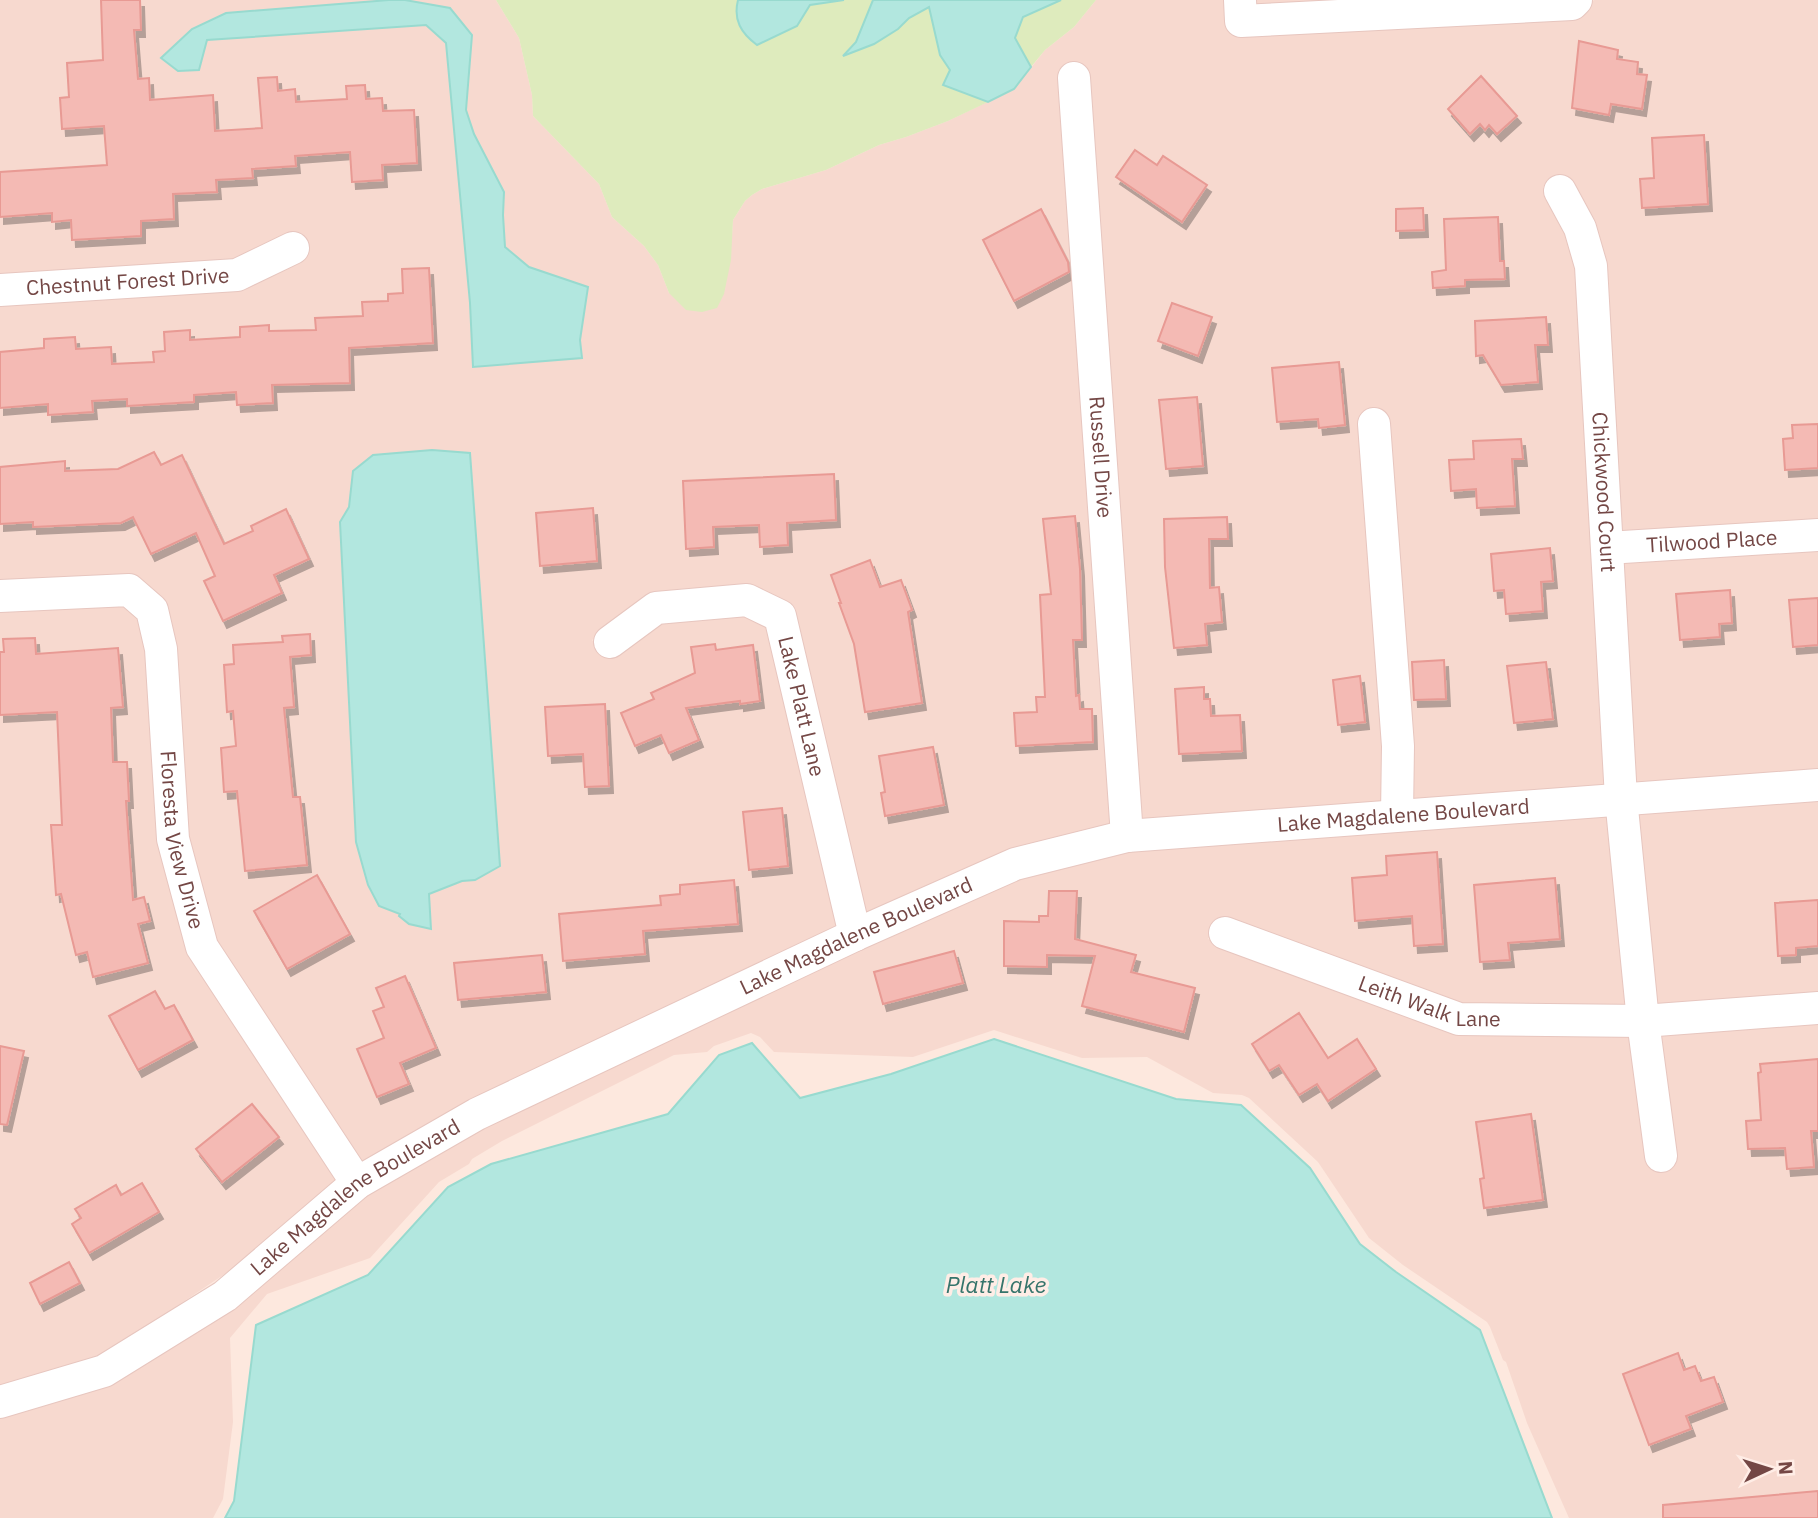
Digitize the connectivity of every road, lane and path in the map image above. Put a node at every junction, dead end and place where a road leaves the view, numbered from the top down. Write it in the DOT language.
graph roads {
  1 [pos="1240,0"];
  2 [pos="1576,0"];
  3 [pos="1074,78"];
  4 [pos="1560,191"];
  5 [pos="293,248"];
  6 [pos="0,290"];
  7 [pos="1374,424"];
  8 [pos="1818,535"];
  9 [pos="1607,548"];
  10 [pos="0,596"];
  11 [pos="610,642"];
  12 [pos="1818,785"];
  13 [pos="1621,798"];
  14 [pos="1397,815"];
  15 [pos="1126,835"];
  16 [pos="1225,933"];
  17 [pos="855,935"];
  18 [pos="1818,1008"];
  19 [pos="1643,1021"];
  20 [pos="1661,1156"];
  21 [pos="357,1183"];
  22 [pos="0,1402"];
  1 -- 2 [label="street"];
  3 -- 15 [label="street, Russell Drive"];
  4 -- 9 [label="street, Chickwood Court"];
  5 -- 6 [label="street, Chestnut Forest Drive"];
  7 -- 14 [label="street"];
  8 -- 9 [label="street, Tilwood Place"];
  9 -- 13 [label="street, Chickwood Court"];
  10 -- 21 [label="street, Floresta View Drive"];
  11 -- 17 [label="street, Lake Platt Lane"];
  12 -- 13 [label="street, Lake Magdalene Boulevard"];
  13 -- 14 [label="street, Lake Magdalene Boulevard"];
  13 -- 19 [label="street"];
  14 -- 15 [label="street, Lake Magdalene Boulevard"];
  15 -- 17 [label="street, Lake Magdalene Boulevard"];
  16 -- 19 [label="street, Leith Walk Lane"];
  17 -- 21 [label="street, Lake Magdalene Boulevard"];
  18 -- 19 [label="street, Leith Walk Lane"];
  19 -- 20 [label="street"];
  21 -- 22 [label="street, Lake Magdalene Boulevard"];
}
